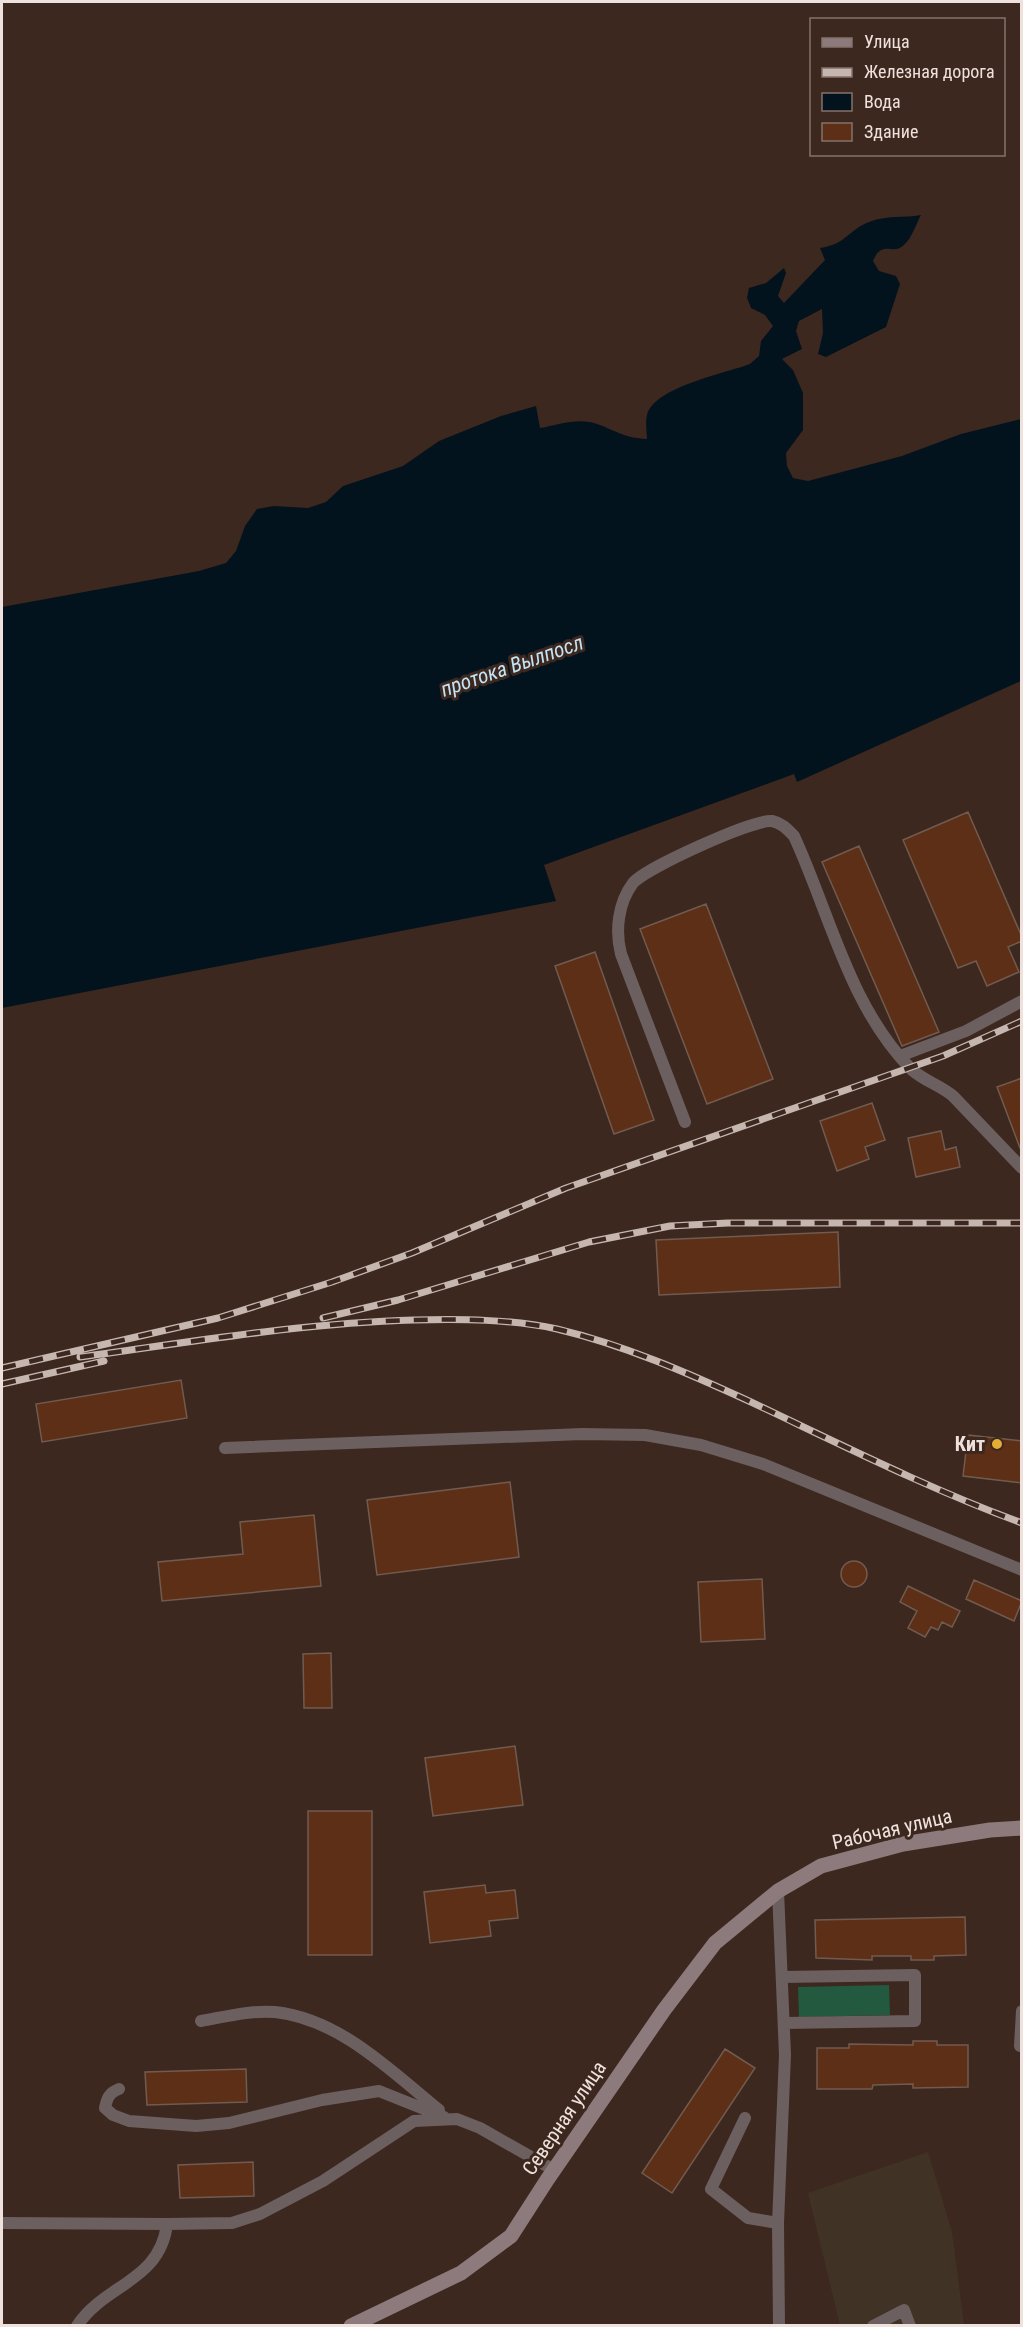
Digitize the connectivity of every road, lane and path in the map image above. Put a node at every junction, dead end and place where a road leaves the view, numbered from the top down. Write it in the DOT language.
graph roads {
  1 [pos="1022,1001"];
  2 [pos="900,1056"];
  3 [pos="685,1122"];
  4 [pos="1022,1168"];
  5 [pos="225,1448"];
  6 [pos="1022,1570"];
  7 [pos="1022,1828"];
  8 [pos="778,1891"];
  9 [pos="782,1977"];
  10 [pos="1022,2011"];
  11 [pos="201,2021"];
  12 [pos="784,2023"];
  13 [pos="1020,2046"];
  14 [pos="119,2089"];
  15 [pos="745,2118"];
  16 [pos="449,2119"];
  17 [pos="554,2170"];
  18 [pos="2,2223"];
  19 [pos="778,2223"];
  20 [pos="167,2224"];
  21 [pos="77,2325"];
  22 [pos="351,2325"];
  23 [pos="779,2325"];
  24 [pos="873,2325"];
  25 [pos="910,2325"];
  1 -- 2 [label="lane"];
  2 -- 3 [label="lane"];
  2 -- 4 [label="lane"];
  5 -- 6 [label="lane"];
  7 -- 8 [label="street, Рабочая улица"];
  8 -- 9 [label="lane"];
  8 -- 17 [label="street, Северная улица"];
  9 -- 12 [label="lane"];
  9 -- 12 [label="lane"];
  10 -- 13 [label="lane"];
  11 -- 16 [label="lane"];
  12 -- 19 [label="lane"];
  14 -- 16 [label="lane"];
  15 -- 19 [label="lane"];
  16 -- 17 [label="lane"];
  16 -- 20 [label="lane"];
  17 -- 22 [label="street, Северная улица"];
  18 -- 20 [label="lane"];
  19 -- 23 [label="lane"];
  20 -- 21 [label="lane"];
  24 -- 25 [label="lane"];
}
